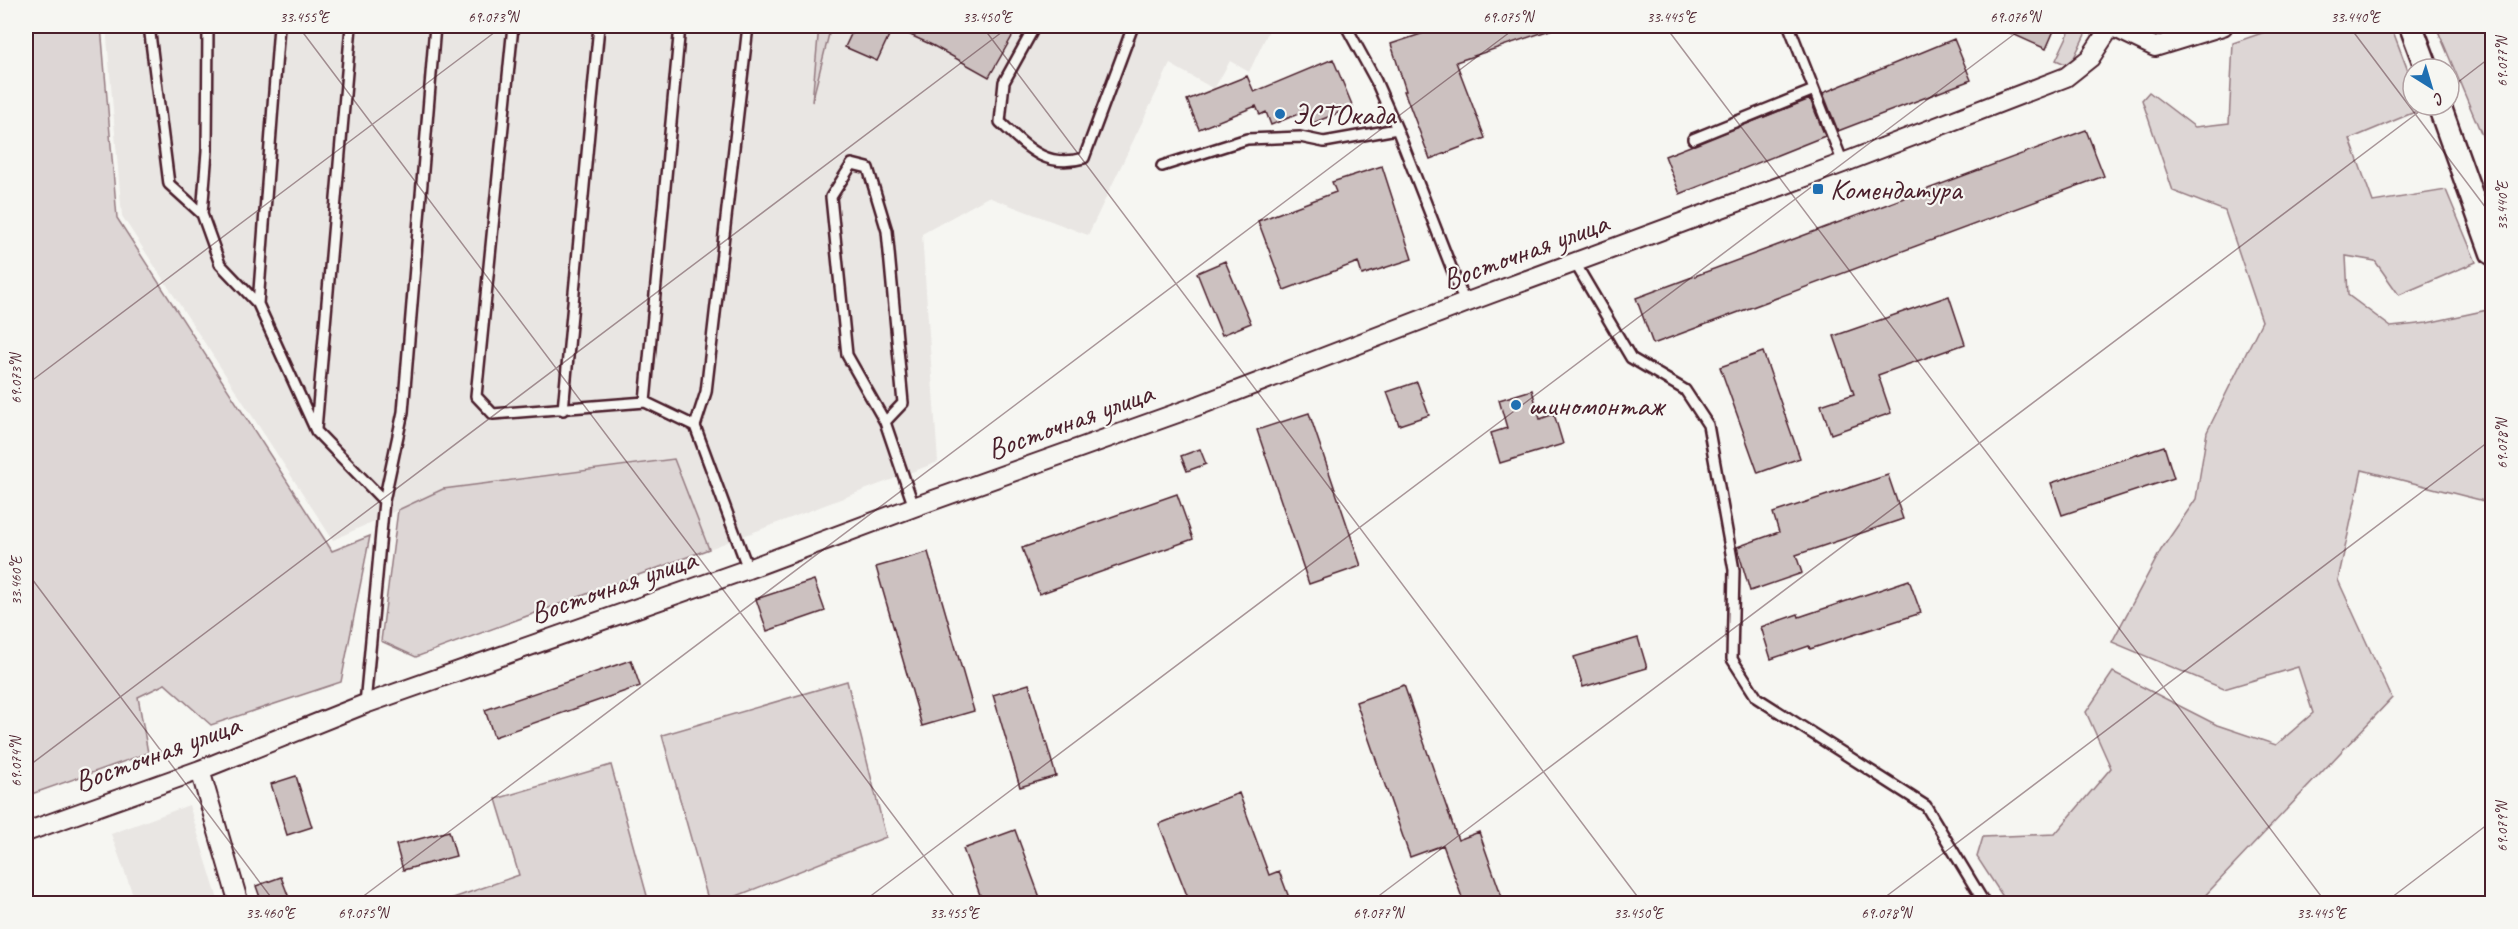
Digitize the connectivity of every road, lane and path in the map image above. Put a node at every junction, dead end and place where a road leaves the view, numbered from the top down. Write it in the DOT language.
graph roads {
  1 [pos="149,26"];
  2 [pos="208,26"];
  3 [pos="279,26"];
  4 [pos="351,26"];
  5 [pos="435,26"];
  6 [pos="513,26"];
  7 [pos="599,26"];
  8 [pos="680,26"];
  9 [pos="748,26"];
  10 [pos="1035,26"];
  11 [pos="1133,26"];
  12 [pos="1346,26"];
  13 [pos="1789,26"];
  14 [pos="2111,26"];
  15 [pos="2223,26"];
  16 [pos="2411,26"];
  17 [pos="2423,57"];
  18 [pos="1814,90"];
  19 [pos="2443,117"];
  20 [pos="1397,129"];
  21 [pos="1693,139"];
  22 [pos="1843,164"];
  23 [pos="1162,166"];
  24 [pos="202,214"];
  25 [pos="2493,253"];
  26 [pos="1575,263"];
  27 [pos="1465,303"];
  28 [pos="258,304"];
  29 [pos="645,402"];
  30 [pos="563,410"];
  31 [pos="885,422"];
  32 [pos="695,426"];
  33 [pos="316,431"];
  34 [pos="384,501"];
  35 [pos="914,507"];
  36 [pos="748,569"];
  37 [pos="364,704"];
  38 [pos="200,770"];
  39 [pos="26,832"];
  40 [pos="239,903"];
  41 [pos="1984,903"];
  1 -- 24 [label="lane"];
  2 -- 24 [label="lane"];
  3 -- 28 [label="lane"];
  4 -- 33 [label="lane"];
  5 -- 34 [label="lane"];
  6 -- 30 [label="lane"];
  7 -- 30 [label="lane"];
  8 -- 29 [label="lane"];
  9 -- 32 [label="lane"];
  10 -- 11 [label="lane"];
  12 -- 20 [label="lane"];
  13 -- 18 [label="lane"];
  14 -- 15 [label="street, Восточная улица"];
  14 -- 22 [label="street, Восточная улица"];
  16 -- 17 [label="street"];
  18 -- 21 [label="lane"];
  18 -- 22 [label="lane"];
  19 -- 25 [label="street"];
  20 -- 23 [label="lane"];
  20 -- 27 [label="lane"];
  22 -- 26 [label="street, Восточная улица"];
  24 -- 28 [label="lane"];
  26 -- 27 [label="street, Восточная улица"];
  26 -- 41 [label="lane"];
  27 -- 35 [label="street, Восточная улица"];
  28 -- 33 [label="lane"];
  29 -- 30 [label="lane"];
  29 -- 32 [label="lane"];
  31 -- 31 [label="lane"];
  31 -- 35 [label="lane"];
  32 -- 36 [label="lane"];
  33 -- 34 [label="lane"];
  34 -- 37 [label="lane"];
  35 -- 36 [label="street, Восточная улица"];
  36 -- 37 [label="street, Восточная улица"];
  37 -- 38 [label="street, Восточная улица"];
  38 -- 39 [label="street, Восточная улица"];
  38 -- 40 [label="street"];
}
